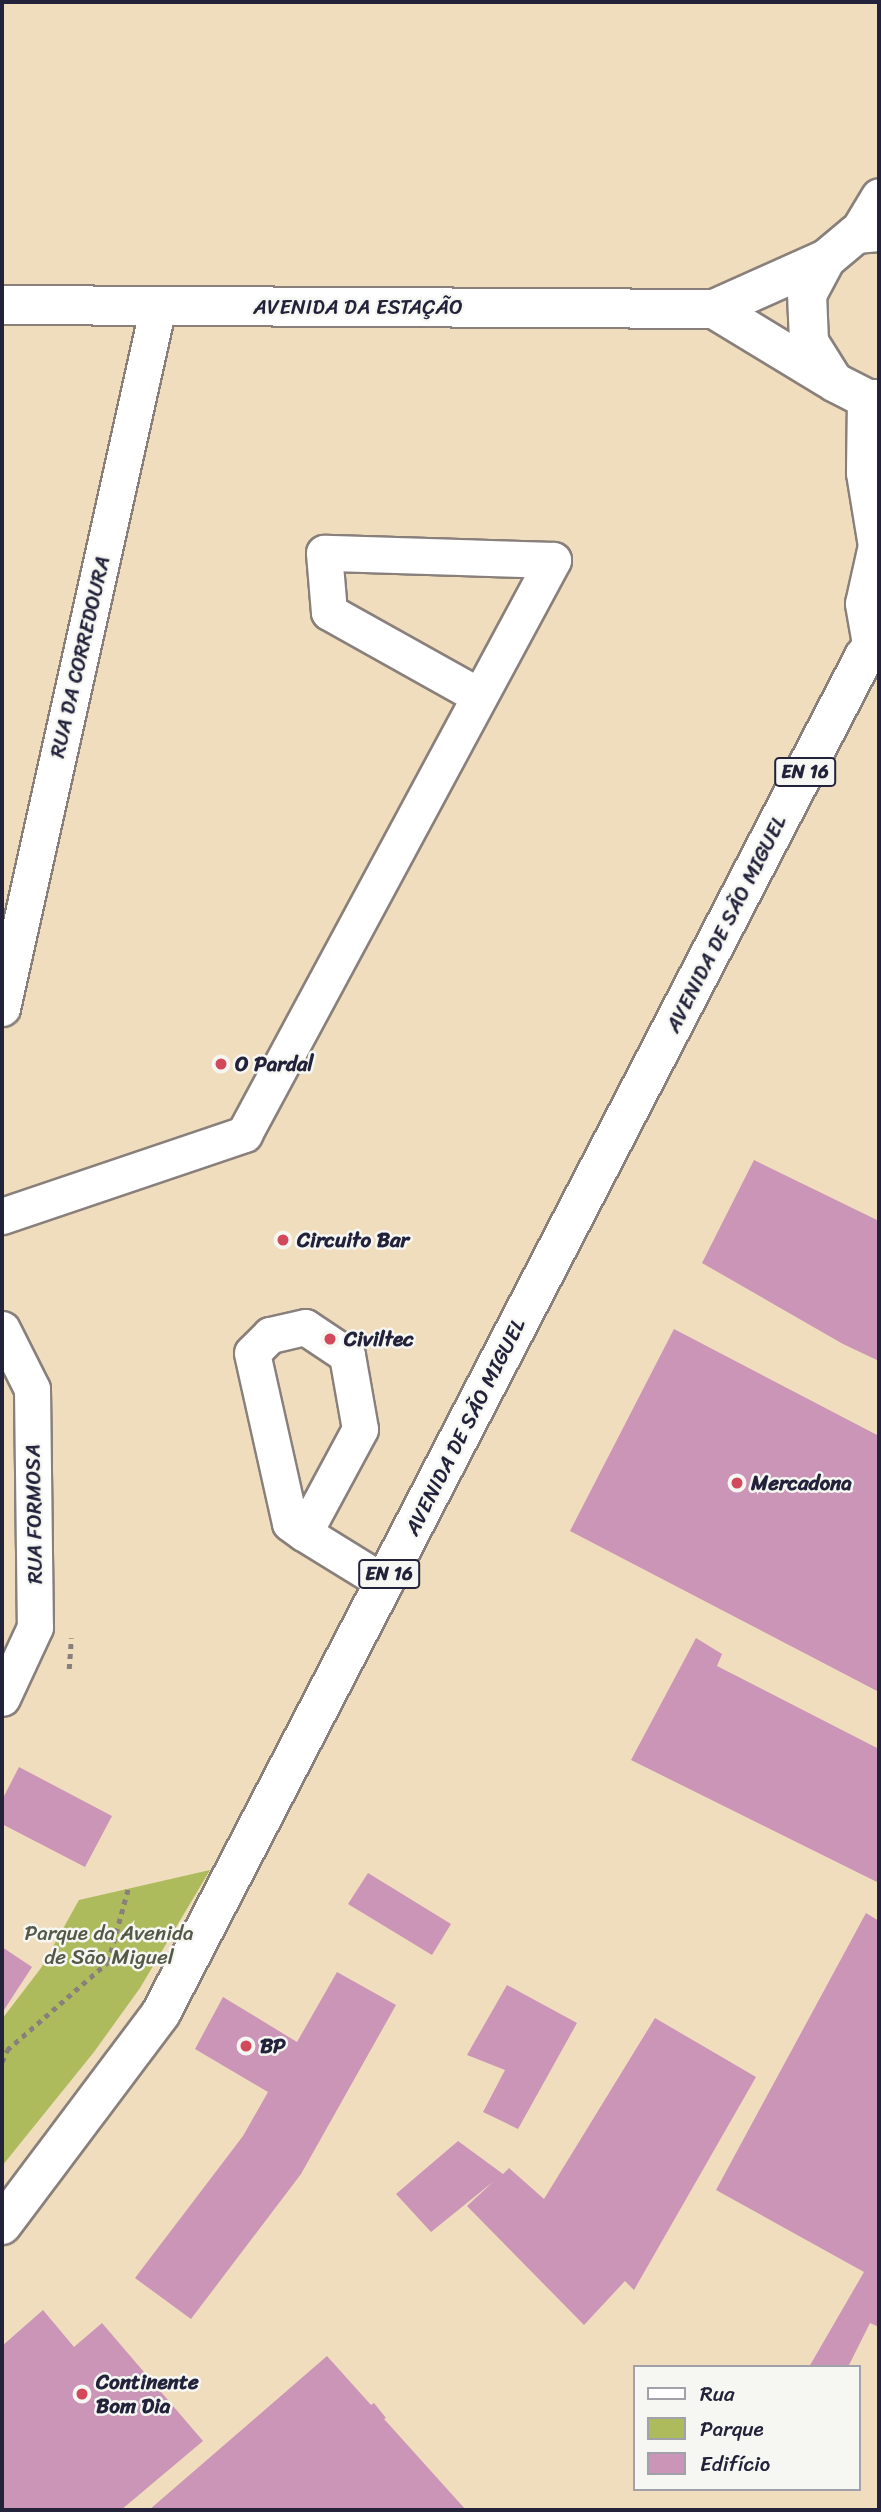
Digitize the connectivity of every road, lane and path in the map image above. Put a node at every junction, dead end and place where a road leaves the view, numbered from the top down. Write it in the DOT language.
graph roads {
  1 [pos="879,196"];
  2 [pos="868,233"];
  3 [pos="826,259"];
  4 [pos="2,305"];
  5 [pos="158,306"];
  6 [pos="714,309"];
  7 [pos="860,394"];
  8 [pos="875,640"];
  9 [pos="479,696"];
  10 [pos="2,1008"];
  11 [pos="2,1216"];
  12 [pos="2,1329"];
  13 [pos="17,1424"];
  14 [pos="304,1533"];
  15 [pos="384,1583"];
  16 [pos="2,1698"];
  17 [pos="128,1889"];
  18 [pos="2,2062"];
  19 [pos="2,2225"];
  1 -- 2 [label="street"];
  2 -- 3 [label="main road, AVENIDA DA ESTAÇÃO"];
  3 -- 6 [label="main road, AVENIDA DA ESTAÇÃO"];
  3 -- 7 [label="main road, AVENIDA DA ESTAÇÃO"];
  4 -- 5 [label="main road, AVENIDA DA ESTAÇÃO"];
  5 -- 6 [label="main road, AVENIDA DA ESTAÇÃO"];
  5 -- 10 [label="street, RUA DA CORREDOURA"];
  6 -- 7 [label="main road"];
  7 -- 8 [label="main road, AVENIDA DE SÃO MIGUEL / EN 16"];
  8 -- 15 [label="main road, AVENIDA DE SÃO MIGUEL / EN 16"];
  9 -- 9 [label="street"];
  9 -- 11 [label="street"];
  12 -- 13 [label="street, RUA FORMOSA"];
  13 -- 16 [label="street, RUA FORMOSA"];
  14 -- 14 [label="street"];
  14 -- 15 [label="street"];
  15 -- 19 [label="main road, AVENIDA DE SÃO MIGUEL / EN 16"];
  17 -- 18 [label="path"];
}
